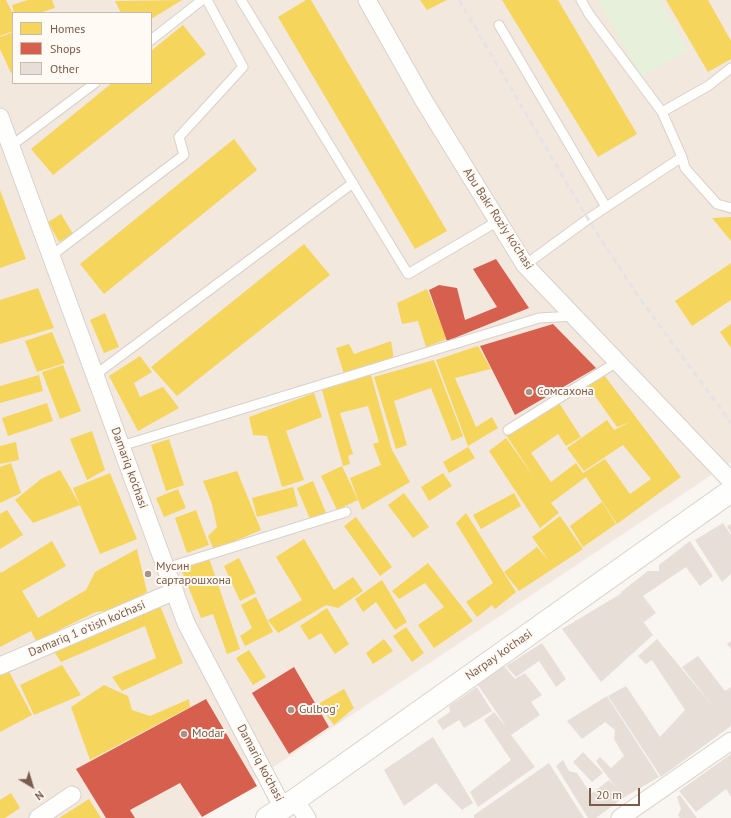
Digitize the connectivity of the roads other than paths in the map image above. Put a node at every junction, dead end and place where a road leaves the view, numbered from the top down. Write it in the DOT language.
graph roads {
  1 [pos="202,0"];
  2 [pos="207,0"];
  3 [pos="241,0"];
  4 [pos="367,0"];
  5 [pos="581,0"];
  6 [pos="499,26"];
  7 [pos="152,39"];
  8 [pos="731,68"];
  9 [pos="94,84"];
  10 [pos="662,112"];
  11 [pos="0,117"];
  12 [pos="11,146"];
  13 [pos="682,157"];
  14 [pos="353,183"];
  15 [pos="606,208"];
  16 [pos="731,208"];
  17 [pos="498,221"];
  18 [pos="51,256"];
  19 [pos="525,265"];
  20 [pos="574,316"];
  21 [pos="617,362"];
  22 [pos="95,375"];
  23 [pos="508,430"];
  24 [pos="121,446"];
  25 [pos="731,481"];
  26 [pos="731,490"];
  27 [pos="346,512"];
  28 [pos="166,568"];
  29 [pos="175,591"];
  30 [pos="0,666"];
  31 [pos="731,741"];
  32 [pos="72,795"];
  33 [pos="282,809"];
  34 [pos="38,818"];
  35 [pos="307,818"];
  36 [pos="620,818"];
  1 -- 7 [label="lane"];
  2 -- 18 [label="lane"];
  3 -- 14 [label="lane"];
  4 -- 17 [label="street, Abu Bakr Roziy ko'chasi"];
  5 -- 10 [label="lane"];
  6 -- 15 [label="lane"];
  8 -- 10 [label="lane"];
  9 -- 12 [label="lane"];
  10 -- 13 [label="lane"];
  11 -- 12 [label="street, Damariq ko'chasi"];
  12 -- 18 [label="street, Damariq ko'chasi"];
  13 -- 15 [label="lane"];
  13 -- 16 [label="lane"];
  14 -- 17 [label="lane"];
  14 -- 22 [label="lane"];
  15 -- 19 [label="lane"];
  17 -- 19 [label="street, Abu Bakr Roziy ko'chasi"];
  18 -- 22 [label="street, Damariq ko'chasi"];
  19 -- 20 [label="street, Abu Bakr Roziy ko'chasi"];
  20 -- 21 [label="street, Abu Bakr Roziy ko'chasi"];
  20 -- 24 [label="lane"];
  21 -- 23 [label="lane"];
  21 -- 25 [label="street, Abu Bakr Roziy ko'chasi"];
  22 -- 24 [label="street, Damariq ko'chasi"];
  24 -- 28 [label="street, Damariq ko'chasi"];
  26 -- 33 [label="main road, Narpay ko'chasi"];
  27 -- 28 [label="lane"];
  28 -- 29 [label="street, Damariq ko'chasi"];
  29 -- 30 [label="street, Damariq 1 o'tish ko'chasi"];
  29 -- 33 [label="street, Damariq ko'chasi"];
  31 -- 36 [label="street"];
  32 -- 34 [label="street"];
  33 -- 35 [label="street, Damariq ko'chasi"];
}
